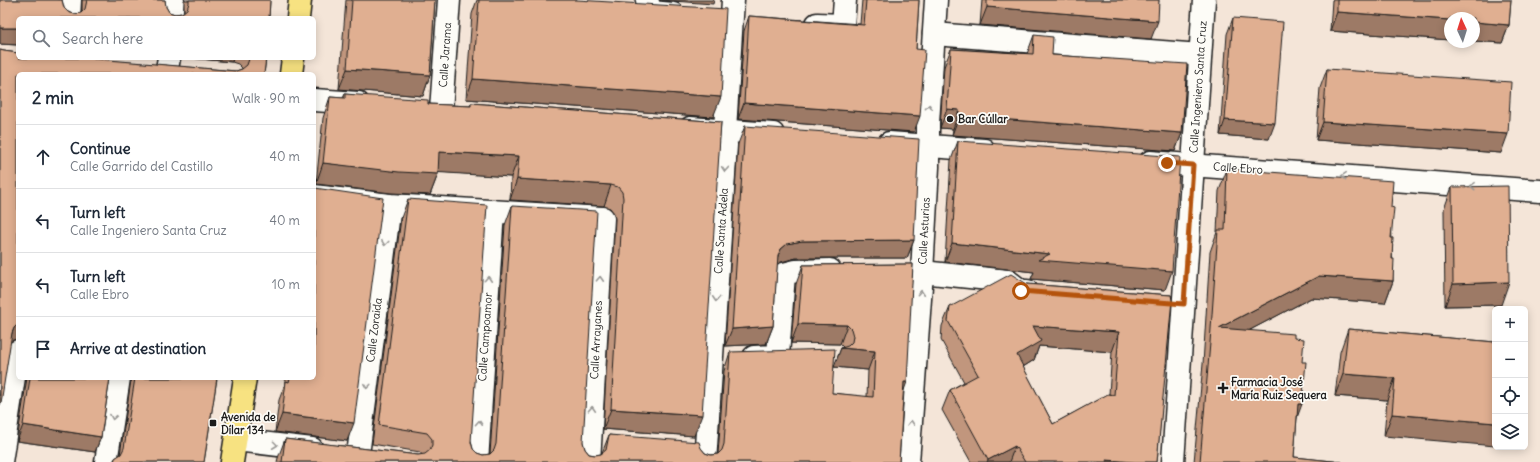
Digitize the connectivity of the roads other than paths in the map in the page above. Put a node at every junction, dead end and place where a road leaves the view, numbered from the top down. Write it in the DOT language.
graph roads {
  1 [pos="70,0"];
  2 [pos="172,0"];
  3 [pos="300,0"];
  4 [pos="449,0"];
  5 [pos="647,0"];
  6 [pos="845,0"];
  7 [pos="936,0"];
  8 [pos="1204,0"];
  9 [pos="732,14"];
  10 [pos="690,15"];
  11 [pos="69,16"];
  12 [pos="171,16"];
  13 [pos="298,16"];
  14 [pos="797,22"];
  15 [pos="934,34"];
  16 [pos="1200,55"];
  17 [pos="293,60"];
  18 [pos="145,67"];
  19 [pos="167,67"];
  20 [pos="188,71"];
  21 [pos="291,72"];
  22 [pos="316,100"];
  23 [pos="380,105"];
  24 [pos="418,108"];
  25 [pos="441,110"];
  26 [pos="465,112"];
  27 [pos="669,126"];
  28 [pos="724,130"];
  29 [pos="796,136"];
  30 [pos="867,141"];
  31 [pos="928,146"];
  32 [pos="1001,151"];
  33 [pos="1128,160"];
  34 [pos="1193,165"];
  35 [pos="1540,191"];
  36 [pos="316,196"];
  37 [pos="390,205"];
  38 [pos="493,211"];
  39 [pos="849,270"];
  40 [pos="912,271"];
  41 [pos="1044,293"];
  42 [pos="721,359"];
  43 [pos="16,364"];
  44 [pos="119,380"];
  45 [pos="245,380"];
  46 [pos="236,440"];
  47 [pos="612,442"];
  48 [pos="683,448"];
  49 [pos="589,452"];
  50 [pos="358,455"];
  51 [pos="706,456"];
  52 [pos="381,458"];
  53 [pos="1,462"];
  54 [pos="106,462"];
  55 [pos="232,462"];
  56 [pos="477,462"];
  57 [pos="908,462"];
  58 [pos="1173,462"];
  1 -- 11 [label="street"];
  2 -- 12 [label="street"];
  3 -- 13 [label="main road"];
  4 -- 25 [label="street, Calle Jarama"];
  5 -- 10 [label="street"];
  6 -- 14 [label="street"];
  7 -- 15 [label="street, Calle Asturias"];
  8 -- 16 [label="street, Calle Ingeniero Santa Cruz"];
  9 -- 28 [label="street, Calle Santa Adela"];
  15 -- 16 [label="street"];
  31 -- 15 [label="street, Calle Asturias, one-way"];
  16 -- 34 [label="street, Calle Ingeniero Santa Cruz"];
  17 -- 21 [label="main road"];
  18 -- 19 [label="street"];
  19 -- 20 [label="street"];
  22 -- 23 [label="street"];
  24 -- 25 [label="street"];
  25 -- 26 [label="street"];
  27 -- 28 [label="street"];
  28 -- 29 [label="street"];
  28 -- 51 [label="street, Calle Santa Adela, one-way"];
  30 -- 31 [label="street"];
  31 -- 32 [label="street"];
  31 -- 40 [label="street, Calle Asturias"];
  33 -- 34 [label="street, Calle Ebro"];
  35 -- 34 [label="street, Calle Ebro, one-way"];
  34 -- 58 [label="street, Calle Ingeniero Santa Cruz"];
  36 -- 37 [label="street"];
  37 -- 38 [label="street"];
  37 -- 50 [label="street, Calle Zoraida, one-way"];
  49 -- 38 [label="street, Calle Arrayanes, one-way"];
  56 -- 38 [label="street, Calle Campoamor, one-way"];
  39 -- 42 [label="street"];
  40 -- 41 [label="street"];
  57 -- 40 [label="street, Calle Asturias, one-way"];
  43 -- 53 [label="street"];
  44 -- 54 [label="street, one-way"];
  45 -- 46 [label="main road"];
  46 -- 50 [label="street, one-way"];
  46 -- 55 [label="main road"];
  47 -- 49 [label="street"];
  48 -- 51 [label="street"];
  50 -- 52 [label="street"];
}
